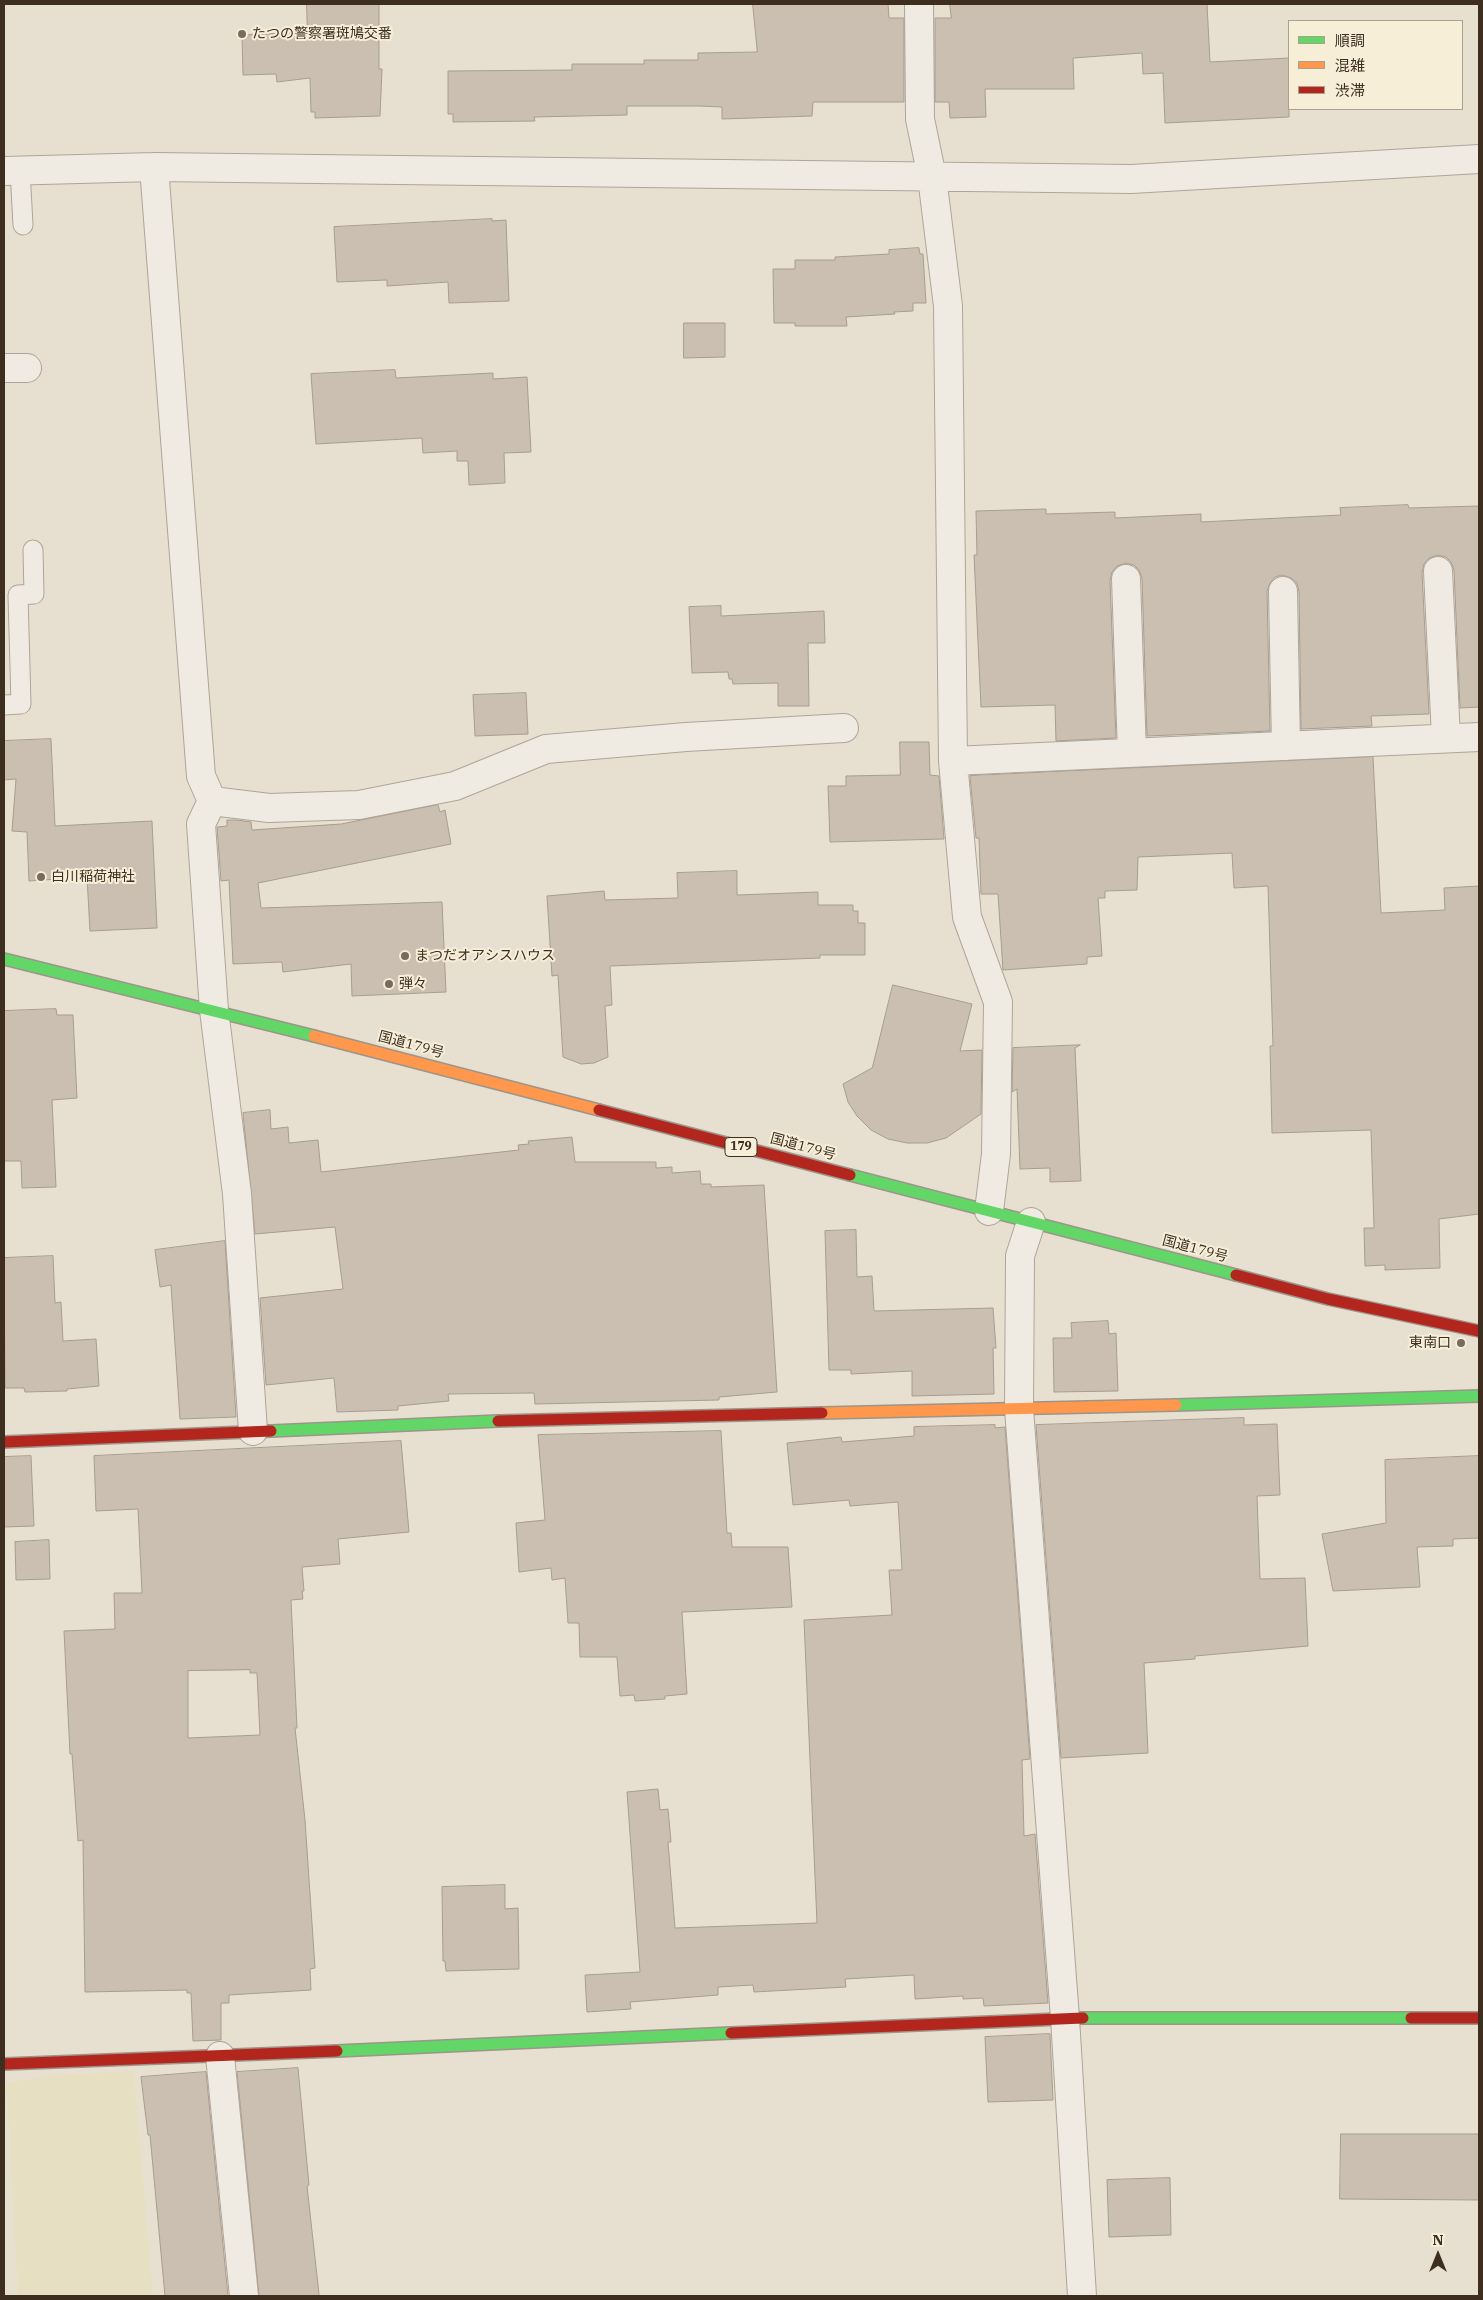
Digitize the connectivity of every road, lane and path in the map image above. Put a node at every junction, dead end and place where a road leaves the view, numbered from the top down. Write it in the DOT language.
graph roads {
  1 [pos="920,4"];
  2 [pos="1479,159"];
  3 [pos="154,167"];
  4 [pos="12,171"];
  5 [pos="932,177"];
  6 [pos="23,225"];
  7 [pos="33,550"];
  8 [pos="1438,571"];
  9 [pos="1126,579"];
  10 [pos="1283,591"];
  11 [pos="4,705"];
  12 [pos="844,728"];
  13 [pos="1479,737"];
  14 [pos="1446,738"];
  15 [pos="1286,746"];
  16 [pos="1132,753"];
  17 [pos="953,761"];
  18 [pos="212,801"];
  19 [pos="4,959"];
  20 [pos="214,1010"];
  21 [pos="989,1211"];
  22 [pos="1031,1222"];
  23 [pos="1479,1331"];
  24 [pos="1479,1396"];
  25 [pos="1019,1409"];
  26 [pos="252,1432"];
  27 [pos="4,1442"];
  28 [pos="1066,2018"];
  29 [pos="1479,2018"];
  30 [pos="220,2056"];
  31 [pos="4,2064"];
  32 [pos="244,2296"];
  33 [pos="1082,2296"];
  1 -- 5 [label="street"];
  2 -- 5 [label="street"];
  3 -- 4 [label="street"];
  3 -- 5 [label="street"];
  3 -- 18 [label="street"];
  4 -- 6 [label="lane"];
  5 -- 17 [label="street"];
  7 -- 11 [label="lane"];
  8 -- 14 [label="street"];
  9 -- 16 [label="street"];
  10 -- 15 [label="street"];
  12 -- 18 [label="street"];
  13 -- 14 [label="street"];
  14 -- 15 [label="street"];
  15 -- 16 [label="street"];
  16 -- 17 [label="street"];
  17 -- 21 [label="street"];
  18 -- 20 [label="street"];
  19 -- 20 [label="main road, 国道179号 / 179"];
  20 -- 21 [label="main road, 国道179号 / 179"];
  20 -- 26 [label="street"];
  21 -- 22 [label="main road, 国道179号 / 179"];
  22 -- 23 [label="main road, 国道179号 / 179"];
  22 -- 25 [label="street"];
  24 -- 25 [label="main road"];
  25 -- 26 [label="main road"];
  25 -- 28 [label="street"];
  26 -- 27 [label="main road"];
  28 -- 29 [label="main road"];
  28 -- 30 [label="main road"];
  28 -- 33 [label="street"];
  30 -- 31 [label="main road"];
  30 -- 32 [label="street"];
}
